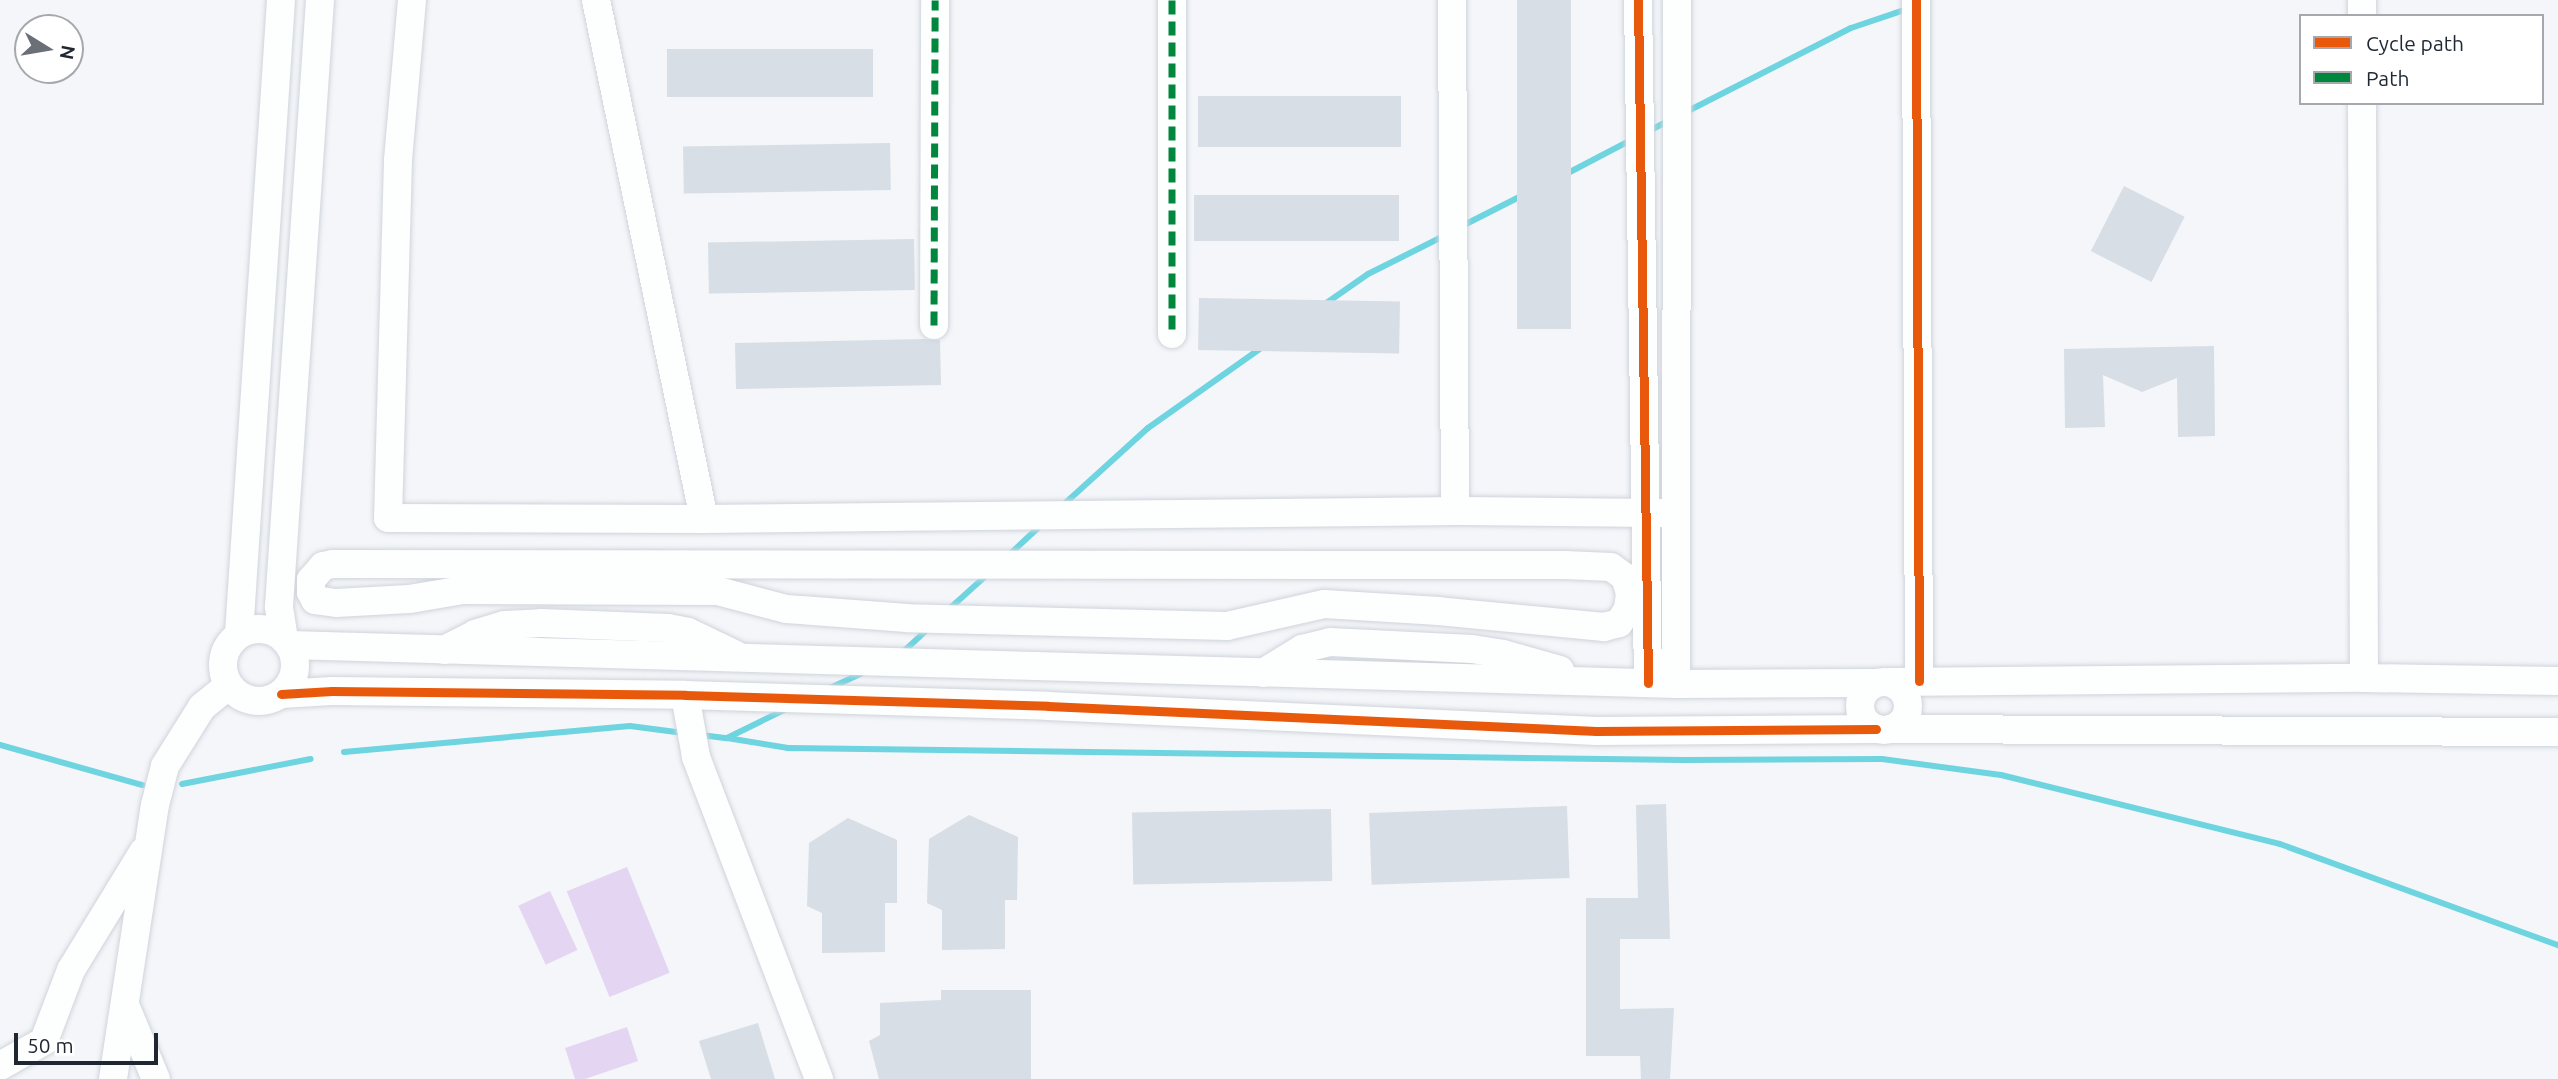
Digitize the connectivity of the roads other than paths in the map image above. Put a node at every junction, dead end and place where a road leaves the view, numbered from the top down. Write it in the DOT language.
graph roads {
  1 [pos="281,0"];
  2 [pos="320,0"];
  3 [pos="412,0"];
  4 [pos="596,0"];
  5 [pos="935,0"];
  6 [pos="1172,0"];
  7 [pos="1452,0"];
  8 [pos="1638,0"];
  9 [pos="1677,0"];
  10 [pos="1916,0"];
  11 [pos="2362,105"];
  12 [pos="934,325"];
  13 [pos="1172,334"];
  14 [pos="1455,511"];
  15 [pos="1644,513"];
  16 [pos="1676,513"];
  17 [pos="704,519"];
  18 [pos="620,564"];
  19 [pos="1388,564"];
  20 [pos="1441,564"];
  21 [pos="568,578"];
  22 [pos="620,592"];
  23 [pos="1388,608"];
  24 [pos="1439,611"];
  25 [pos="570,624"];
  26 [pos="621,626"];
  27 [pos="239,634"];
  28 [pos="286,642"];
  29 [pos="1389,645"];
  30 [pos="1437,647"];
  31 [pos="441,652"];
  32 [pos="744,660"];
  33 [pos="1263,673"];
  34 [pos="2364,678"];
  35 [pos="1919,681"];
  36 [pos="2558,681"];
  37 [pos="1599,682"];
  38 [pos="1883,682"];
  39 [pos="1662,683"];
  40 [pos="228,686"];
  41 [pos="281,694"];
  42 [pos="685,695"];
  43 [pos="1883,729"];
  44 [pos="2558,732"];
  45 [pos="150,841"];
  46 [pos="125,1005"];
  47 [pos="0,1066"];
  48 [pos="113,1079"];
  49 [pos="156,1079"];
  50 [pos="819,1079"];
  1 -- 27 [label="street"];
  2 -- 28 [label="street"];
  3 -- 17 [label="street"];
  4 -- 17 [label="street"];
  5 -- 12 [label="street"];
  6 -- 13 [label="street"];
  7 -- 14 [label="street"];
  8 -- 15 [label="street"];
  9 -- 16 [label="street"];
  10 -- 35 [label="street"];
  11 -- 34 [label="street"];
  14 -- 15 [label="street"];
  14 -- 17 [label="street"];
  15 -- 16 [label="street"];
  15 -- 39 [label="street"];
  16 -- 39 [label="street"];
  18 -- 19 [label="street"];
  18 -- 21 [label="street"];
  18 -- 22 [label="street"];
  19 -- 20 [label="street"];
  19 -- 23 [label="street"];
  20 -- 24 [label="street"];
  20 -- 24 [label="street"];
  21 -- 21 [label="street"];
  21 -- 22 [label="street"];
  21 -- 25 [label="street"];
  22 -- 23 [label="street"];
  22 -- 26 [label="street"];
  23 -- 24 [label="street"];
  23 -- 29 [label="street"];
  24 -- 30 [label="street"];
  25 -- 26 [label="street"];
  25 -- 31 [label="street"];
  26 -- 32 [label="street"];
  27 -- 28 [label="street"];
  27 -- 40 [label="street"];
  28 -- 31 [label="street"];
  28 -- 41 [label="street"];
  29 -- 30 [label="street"];
  29 -- 33 [label="street"];
  30 -- 37 [label="street"];
  31 -- 32 [label="street"];
  32 -- 33 [label="street"];
  33 -- 37 [label="street"];
  34 -- 35 [label="street"];
  34 -- 36 [label="street"];
  35 -- 38 [label="street"];
  37 -- 39 [label="street"];
  38 -- 39 [label="street"];
  38 -- 43 [label="street"];
  38 -- 43 [label="street"];
  40 -- 41 [label="street"];
  40 -- 45 [label="street"];
  41 -- 42 [label="street"];
  42 -- 43 [label="street"];
  42 -- 50 [label="street"];
  43 -- 44 [label="street"];
  45 -- 46 [label="street"];
  45 -- 47 [label="street"];
  46 -- 48 [label="street"];
  46 -- 49 [label="street"];
}
